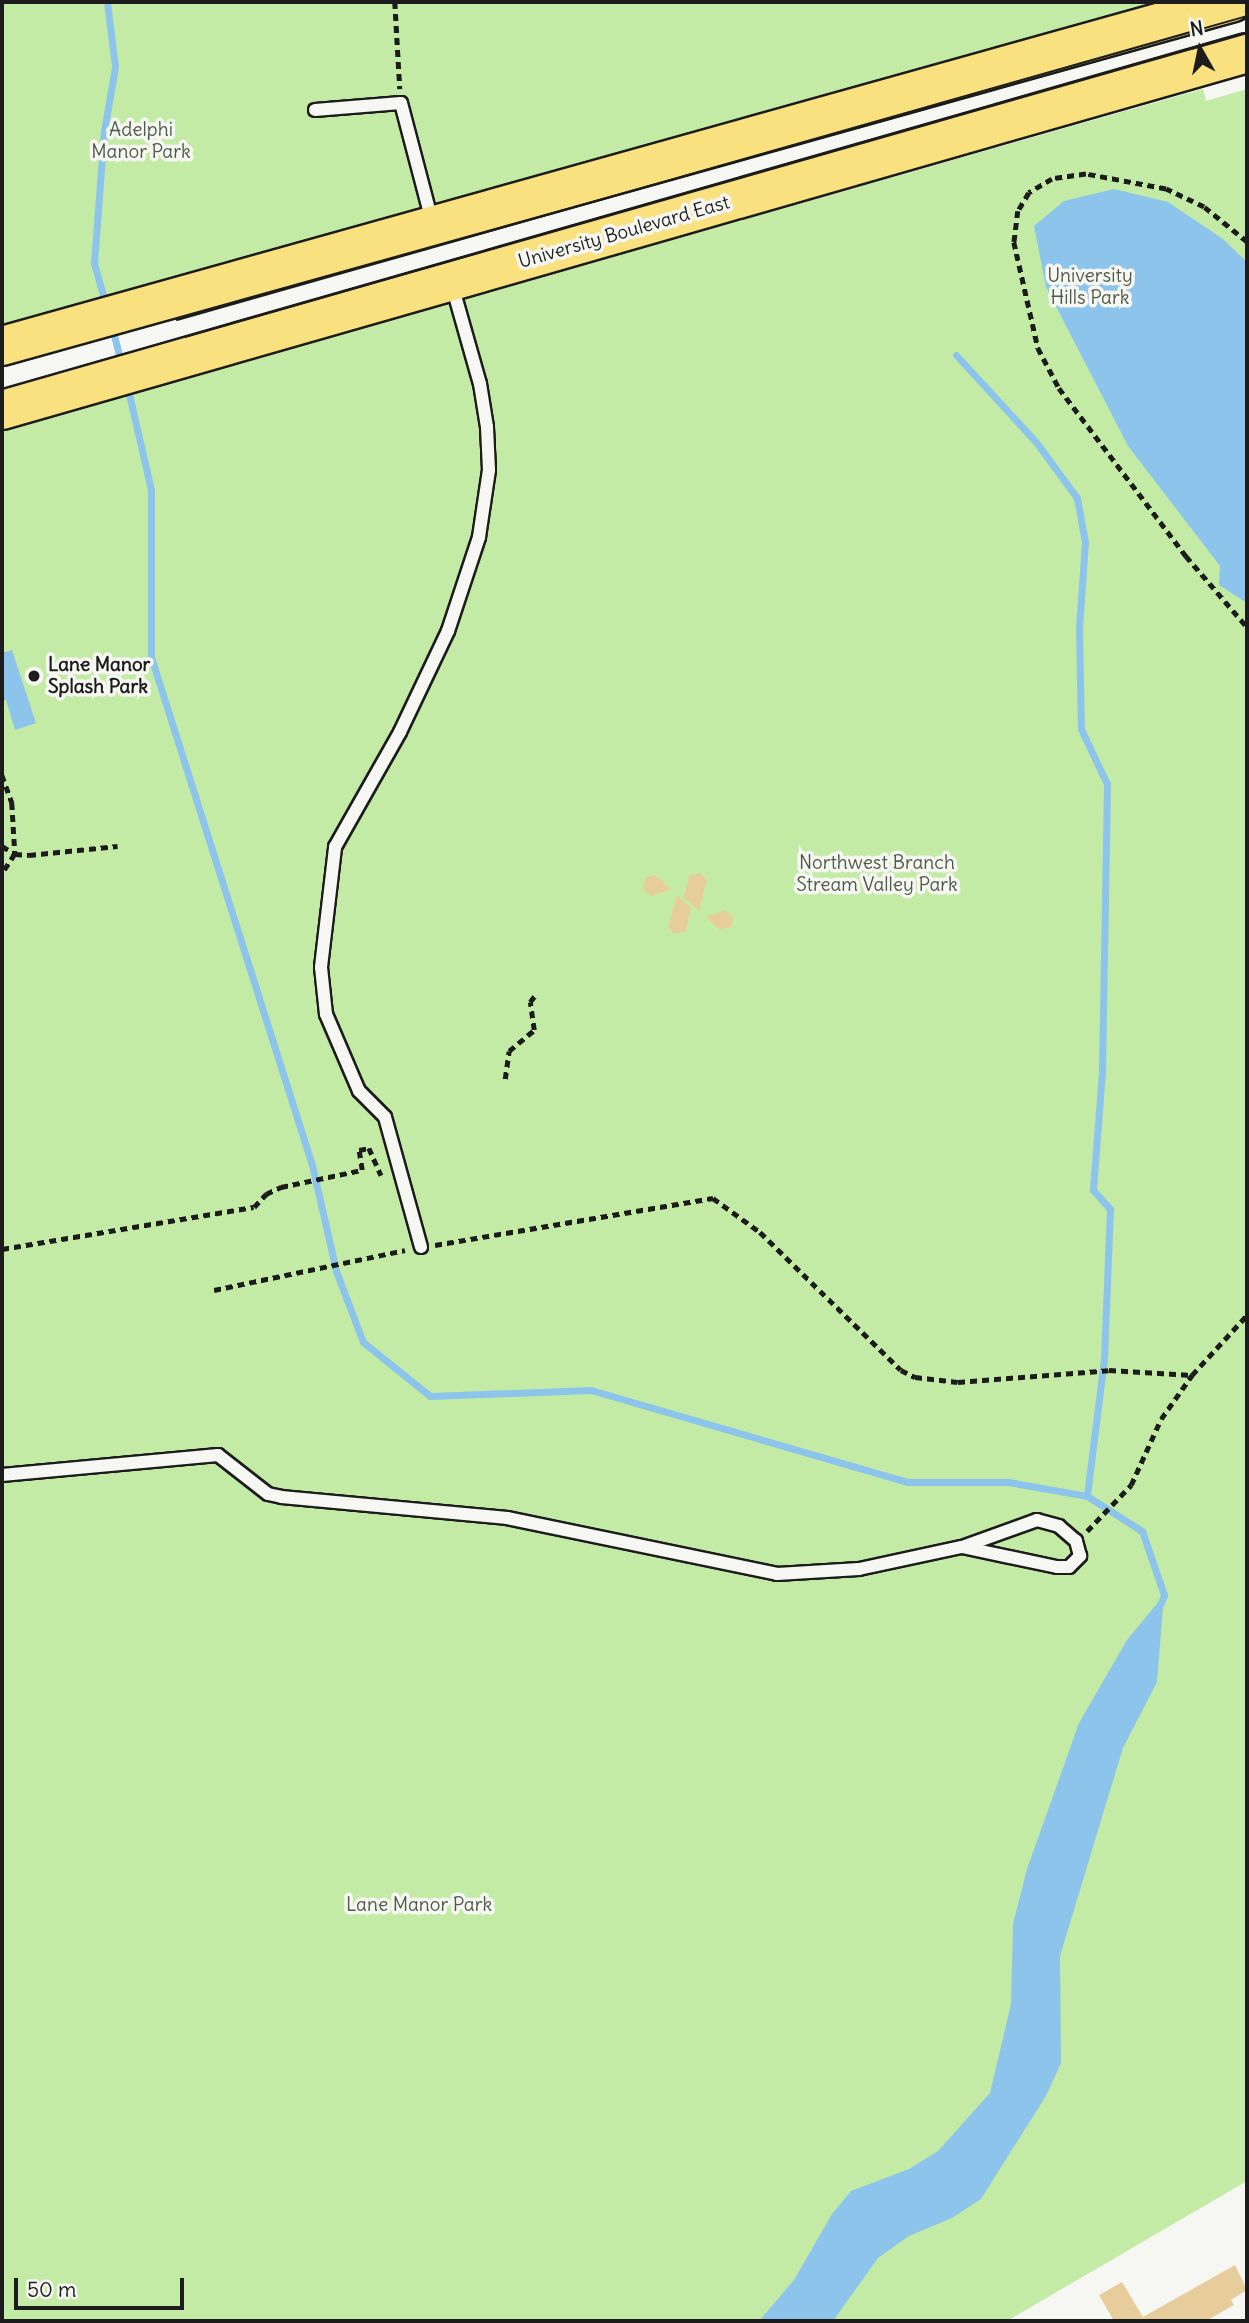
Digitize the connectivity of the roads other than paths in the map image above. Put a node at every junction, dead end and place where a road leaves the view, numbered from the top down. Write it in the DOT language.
graph roads {
  1 [pos="1233,2"];
  2 [pos="1247,54"];
  3 [pos="315,110"];
  4 [pos="434,228"];
  5 [pos="451,282"];
  6 [pos="19,342"];
  7 [pos="2,410"];
  8 [pos="421,1247"];
  9 [pos="2,1475"];
  10 [pos="962,1547"];
  1 -- 4 [label="main road"];
  2 -- 5 [label="main road, University Boulevard East"];
  3 -- 4 [label="lane"];
  4 -- 6 [label="main road"];
  5 -- 7 [label="main road, University Boulevard East"];
  5 -- 8 [label="lane"];
  9 -- 10 [label="lane"];
  10 -- 10 [label="lane"];
}
